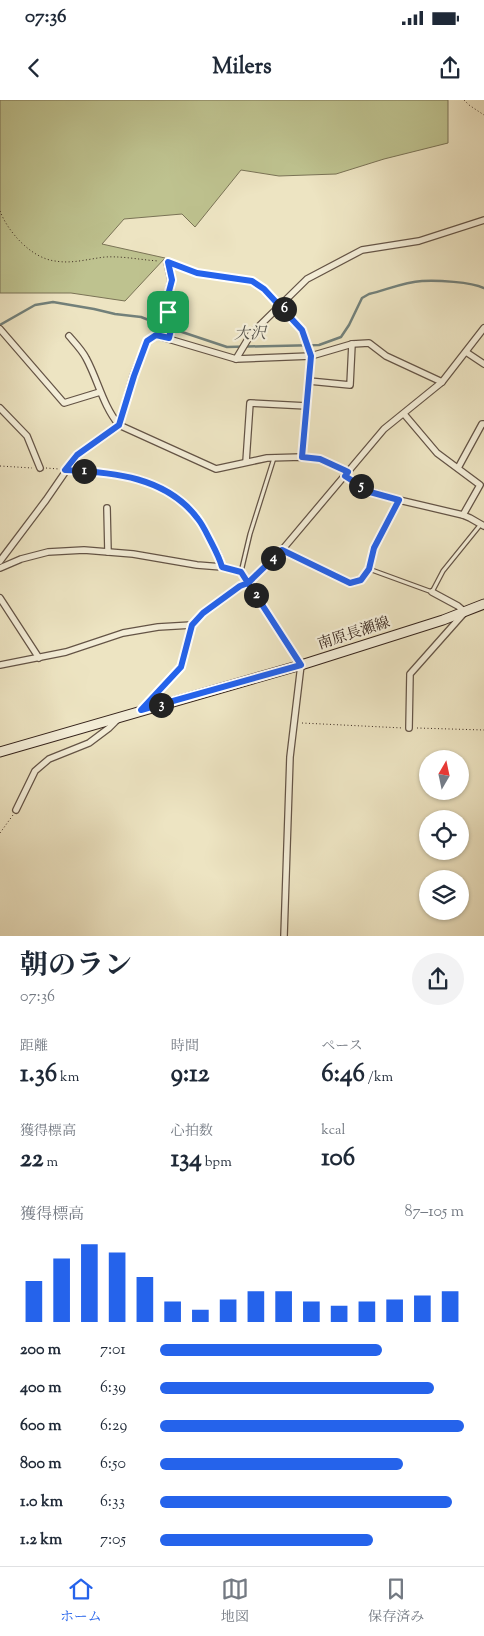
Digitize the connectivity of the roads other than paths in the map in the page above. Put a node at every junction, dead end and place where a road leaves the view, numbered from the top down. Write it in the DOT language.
graph roads {
  1 [pos="484,220"];
  2 [pos="168,262"];
  3 [pos="280,305"];
  4 [pos="484,328"];
  5 [pos="0,329"];
  6 [pos="69,336"];
  7 [pos="169,338"];
  8 [pos="352,344"];
  9 [pos="466,352"];
  10 [pos="311,356"];
  11 [pos="236,359"];
  12 [pos="484,364"];
  13 [pos="309,380"];
  14 [pos="442,382"];
  15 [pos="100,392"];
  16 [pos="307,406"];
  17 [pos="0,408"];
  18 [pos="404,414"];
  19 [pos="484,424"];
  20 [pos="119,425"];
  21 [pos="302,457"];
  22 [pos="274,458"];
  23 [pos="246,462"];
  24 [pos="40,468"];
  25 [pos="458,468"];
  26 [pos="65,470"];
  27 [pos="346,474"];
  28 [pos="399,500"];
  29 [pos="107,508"];
  30 [pos="463,515"];
  31 [pos="482,525"];
  32 [pos="282,550"];
  33 [pos="108,552"];
  34 [pos="0,560"];
  35 [pos="222,567"];
  36 [pos="0,568"];
  37 [pos="369,569"];
  38 [pos="241,572"];
  39 [pos="248,583"];
  40 [pos="432,592"];
  41 [pos="0,598"];
  42 [pos="484,604"];
  43 [pos="465,612"];
  44 [pos="192,625"];
  45 [pos="38,658"];
  46 [pos="301,665"];
  47 [pos="0,666"];
  48 [pos="141,710"];
  49 [pos="118,718"];
  50 [pos="409,728"];
  51 [pos="0,752"];
  52 [pos="16,810"];
  53 [pos="284,936"];
  1 -- 3 [label="street"];
  2 -- 3 [label="lane"];
  2 -- 7 [label="street"];
  3 -- 11 [label="street"];
  4 -- 9 [label="street"];
  5 -- 15 [label="street"];
  6 -- 15 [label="street"];
  7 -- 11 [label="street"];
  7 -- 20 [label="street"];
  8 -- 10 [label="street"];
  8 -- 13 [label="street"];
  8 -- 14 [label="street"];
  9 -- 12 [label="street"];
  9 -- 14 [label="street"];
  10 -- 11 [label="street"];
  10 -- 13 [label="street"];
  13 -- 16 [label="street"];
  14 -- 18 [label="street"];
  15 -- 20 [label="street"];
  16 -- 21 [label="street"];
  16 -- 23 [label="street"];
  17 -- 24 [label="street"];
  18 -- 25 [label="street"];
  18 -- 27 [label="street"];
  19 -- 25 [label="street"];
  20 -- 23 [label="street"];
  20 -- 26 [label="street"];
  21 -- 22 [label="street"];
  21 -- 27 [label="street"];
  22 -- 23 [label="street"];
  22 -- 38 [label="lane"];
  25 -- 30 [label="street"];
  26 -- 34 [label="street"];
  26 -- 35 [label="street"];
  27 -- 28 [label="street"];
  27 -- 32 [label="street"];
  28 -- 30 [label="street"];
  28 -- 37 [label="lane"];
  29 -- 33 [label="street"];
  30 -- 31 [label="street"];
  31 -- 40 [label="lane"];
  32 -- 37 [label="lane"];
  32 -- 39 [label="street"];
  33 -- 35 [label="street"];
  33 -- 36 [label="street"];
  35 -- 38 [label="street"];
  37 -- 40 [label="lane"];
  38 -- 39 [label="street"];
  39 -- 44 [label="street"];
  39 -- 46 [label="street"];
  40 -- 43 [label="street"];
  41 -- 45 [label="street"];
  42 -- 43 [label="main road, 南原長瀬線"];
  43 -- 46 [label="main road, 南原長瀬線"];
  43 -- 50 [label="street"];
  44 -- 45 [label="street"];
  44 -- 48 [label="street"];
  45 -- 47 [label="street"];
  46 -- 48 [label="main road, 南原長瀬線"];
  46 -- 53 [label="street"];
  48 -- 49 [label="main road, 南原長瀬線"];
  49 -- 51 [label="main road, 南原長瀬線"];
  49 -- 52 [label="street"];
}
